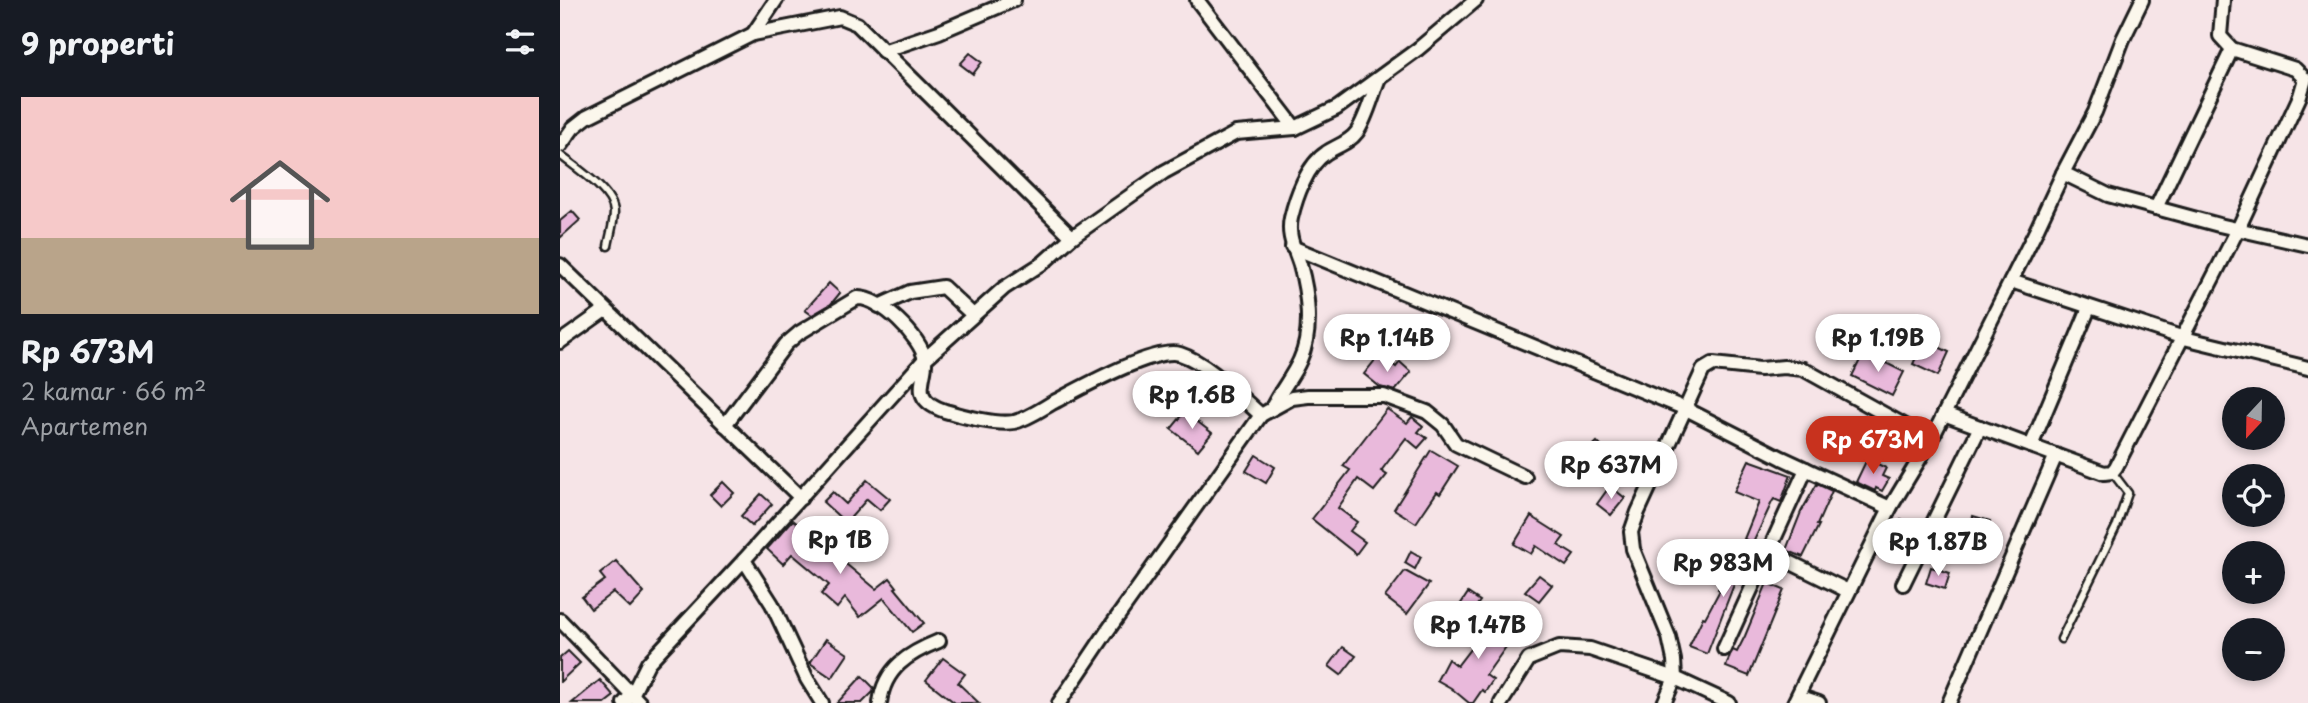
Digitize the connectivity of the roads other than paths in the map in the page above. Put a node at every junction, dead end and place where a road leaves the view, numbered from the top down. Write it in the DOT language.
graph roads {
  1 [pos="776,0"];
  2 [pos="1014,0"];
  3 [pos="1197,0"];
  4 [pos="1476,0"];
  5 [pos="2142,0"];
  6 [pos="2223,0"];
  7 [pos="992,5"];
  8 [pos="753,34"];
  9 [pos="2232,48"];
  10 [pos="883,51"];
  11 [pos="1379,78"];
  12 [pos="1295,128"];
  13 [pos="560,146"];
  14 [pos="560,155"];
  15 [pos="2063,173"];
  16 [pos="2156,208"];
  17 [pos="2238,229"];
  18 [pos="1072,237"];
  19 [pos="2308,245"];
  20 [pos="608,246"];
  21 [pos="1292,247"];
  22 [pos="560,265"];
  23 [pos="2011,281"];
  24 [pos="879,306"];
  25 [pos="2089,308"];
  26 [pos="605,310"];
  27 [pos="973,315"];
  28 [pos="2184,338"];
  29 [pos="560,342"];
  30 [pos="925,359"];
  31 [pos="2308,368"];
  32 [pos="1273,406"];
  33 [pos="1686,409"];
  34 [pos="1944,414"];
  35 [pos="1261,415"];
  36 [pos="725,425"];
  37 [pos="1980,427"];
  38 [pos="1931,440"];
  39 [pos="2031,446"];
  40 [pos="2056,455"];
  41 [pos="1807,469"];
  42 [pos="2112,472"];
  43 [pos="1525,477"];
  44 [pos="801,498"];
  45 [pos="1890,508"];
  46 [pos="1769,552"];
  47 [pos="744,560"];
  48 [pos="1903,584"];
  49 [pos="1848,591"];
  50 [pos="560,620"];
  51 [pos="2061,639"];
  52 [pos="939,641"];
  53 [pos="1724,649"];
  54 [pos="1675,678"];
  55 [pos="1796,699"];
  56 [pos="632,700"];
  57 [pos="822,703"];
  58 [pos="880,703"];
  59 [pos="1059,703"];
  60 [pos="1500,703"];
  61 [pos="1664,703"];
  62 [pos="1729,703"];
  63 [pos="1819,703"];
  64 [pos="1949,703"];
  1 -- 8 [label="street"];
  2 -- 7 [label="street"];
  3 -- 12 [label="street"];
  4 -- 11 [label="street"];
  5 -- 15 [label="street"];
  6 -- 9 [label="street"];
  7 -- 10 [label="street"];
  8 -- 10 [label="street"];
  8 -- 13 [label="street"];
  9 -- 16 [label="street"];
  9 -- 17 [label="street"];
  10 -- 18 [label="street"];
  11 -- 12 [label="street"];
  11 -- 21 [label="street"];
  12 -- 18 [label="street"];
  14 -- 20 [label="lane"];
  15 -- 16 [label="street"];
  15 -- 23 [label="street"];
  16 -- 17 [label="street"];
  17 -- 19 [label="street"];
  17 -- 28 [label="street"];
  18 -- 27 [label="street"];
  21 -- 32 [label="street"];
  21 -- 33 [label="street"];
  22 -- 26 [label="street"];
  23 -- 25 [label="street"];
  23 -- 34 [label="street"];
  24 -- 27 [label="street"];
  24 -- 30 [label="street"];
  24 -- 36 [label="street"];
  25 -- 28 [label="street"];
  25 -- 39 [label="street"];
  26 -- 29 [label="street"];
  26 -- 36 [label="street"];
  27 -- 30 [label="street"];
  28 -- 31 [label="street"];
  28 -- 42 [label="street"];
  30 -- 35 [label="street"];
  30 -- 44 [label="street"];
  32 -- 35 [label="street"];
  32 -- 43 [label="street"];
  33 -- 38 [label="street"];
  33 -- 41 [label="street"];
  33 -- 54 [label="street"];
  34 -- 37 [label="street"];
  34 -- 38 [label="street"];
  35 -- 59 [label="street"];
  36 -- 44 [label="street"];
  37 -- 39 [label="street"];
  37 -- 48 [label="street"];
  38 -- 45 [label="street"];
  39 -- 40 [label="street"];
  40 -- 42 [label="street"];
  40 -- 64 [label="street"];
  41 -- 45 [label="street"];
  41 -- 46 [label="street"];
  42 -- 51 [label="lane"];
  44 -- 47 [label="street"];
  45 -- 49 [label="street"];
  46 -- 49 [label="street"];
  46 -- 53 [label="street"];
  47 -- 56 [label="street"];
  47 -- 57 [label="street"];
  49 -- 55 [label="street"];
  50 -- 56 [label="street"];
  52 -- 58 [label="street"];
  54 -- 60 [label="street"];
  54 -- 61 [label="street"];
  54 -- 62 [label="street"];
  55 -- 63 [label="street"];
}
